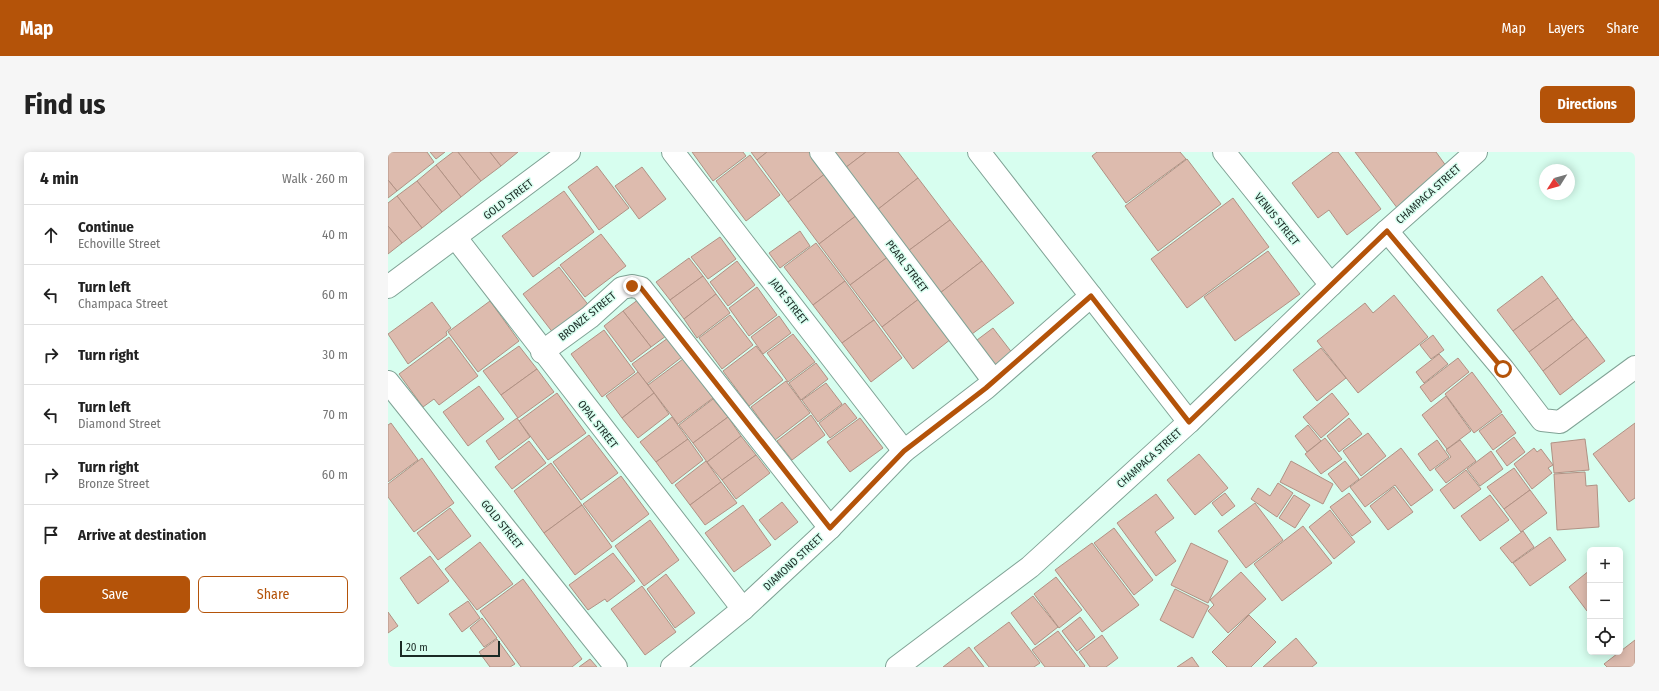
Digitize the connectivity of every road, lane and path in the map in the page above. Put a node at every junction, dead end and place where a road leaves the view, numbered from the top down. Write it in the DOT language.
graph roads {
  1 [pos="569,152"];
  2 [pos="673,152"];
  3 [pos="821,152"];
  4 [pos="979,152"];
  5 [pos="1224,152"];
  6 [pos="1470,154"];
  7 [pos="1387,231"];
  8 [pos="456,238"];
  9 [pos="1331,285"];
  10 [pos="388,287"];
  11 [pos="1091,296"];
  12 [pos="542,352"];
  13 [pos="1635,367"];
  14 [pos="993,380"];
  15 [pos="388,382"];
  16 [pos="1189,422"];
  17 [pos="904,451"];
  18 [pos="830,528"];
  19 [pos="742,609"];
  20 [pos="616,667"];
  21 [pos="672,667"];
  22 [pos="897,667"];
  1 -- 8 [label="street, GOLD STREET"];
  2 -- 17 [label="street, JADE STREET"];
  3 -- 14 [label="street, PEARL STREET"];
  4 -- 11 [label="street"];
  5 -- 9 [label="street, VENUS STREET"];
  6 -- 7 [label="street, CHAMPACA STREET"];
  7 -- 9 [label="street, CHAMPACA STREET"];
  7 -- 13 [label="street"];
  8 -- 10 [label="street, GOLD STREET"];
  8 -- 12 [label="street, OPAL STREET"];
  9 -- 16 [label="street, CHAMPACA STREET"];
  11 -- 14 [label="street, DIAMOND STREET"];
  11 -- 16 [label="street"];
  12 -- 18 [label="street, BRONZE STREET"];
  12 -- 19 [label="street, OPAL STREET"];
  14 -- 17 [label="street, DIAMOND STREET"];
  15 -- 20 [label="street, GOLD STREET"];
  16 -- 22 [label="street, CHAMPACA STREET"];
  17 -- 18 [label="street, DIAMOND STREET"];
  18 -- 19 [label="street, DIAMOND STREET"];
  19 -- 21 [label="street, DIAMOND STREET"];
}
